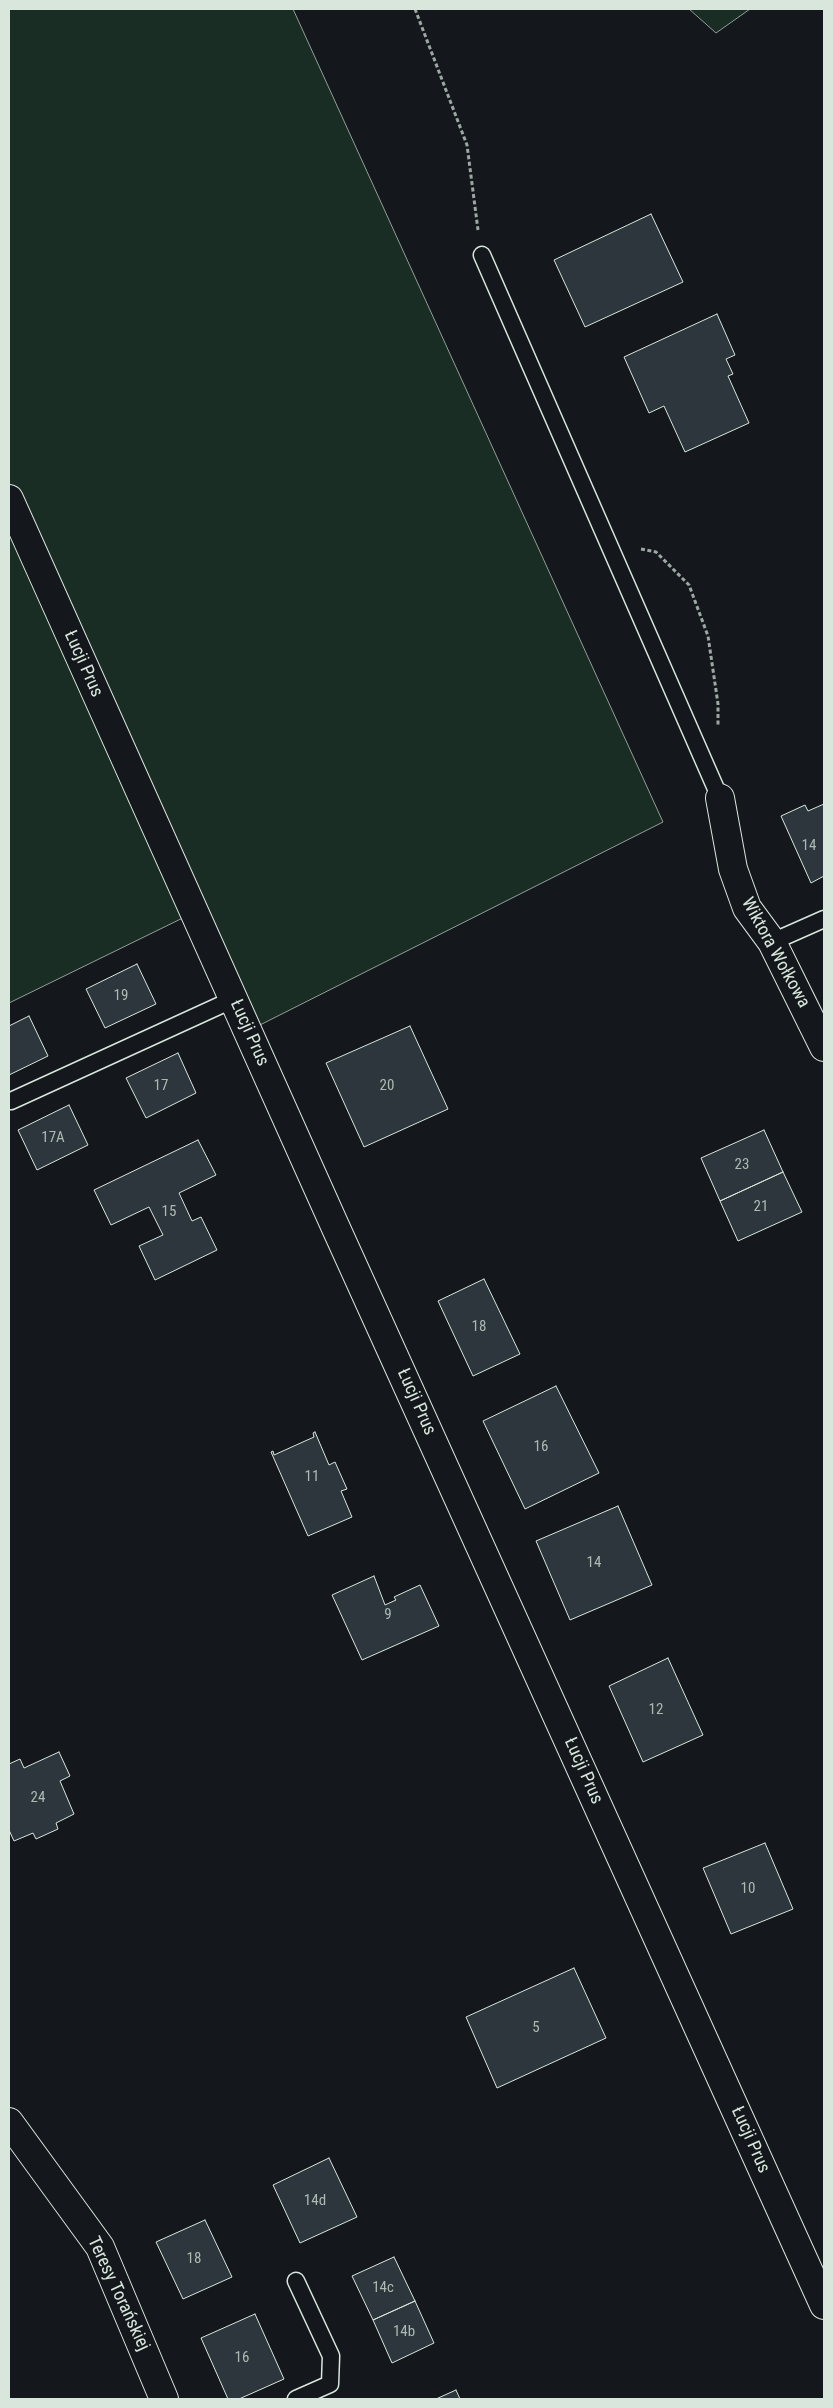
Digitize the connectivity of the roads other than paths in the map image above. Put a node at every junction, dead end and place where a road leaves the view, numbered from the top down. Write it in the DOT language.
graph roads {
  1 [pos="482,255"];
  2 [pos="9,498"];
  3 [pos="720,798"];
  4 [pos="824,919"];
  5 [pos="772,942"];
  6 [pos="234,999"];
  7 [pos="824,1046"];
  8 [pos="10,1101"];
  9 [pos="9,2122"];
  10 [pos="296,2281"];
  11 [pos="824,2305"];
  12 [pos="164,2399"];
  13 [pos="296,2399"];
  1 -- 3 [label="lane"];
  2 -- 6 [label="street, Łucji Prus"];
  3 -- 5 [label="street, Wiktora Wołkowa"];
  4 -- 5 [label="lane"];
  5 -- 7 [label="street, Wiktora Wołkowa"];
  6 -- 8 [label="lane"];
  6 -- 11 [label="street, Łucji Prus"];
  9 -- 12 [label="street, Teresy Torańskiej"];
  10 -- 13 [label="lane"];
}
